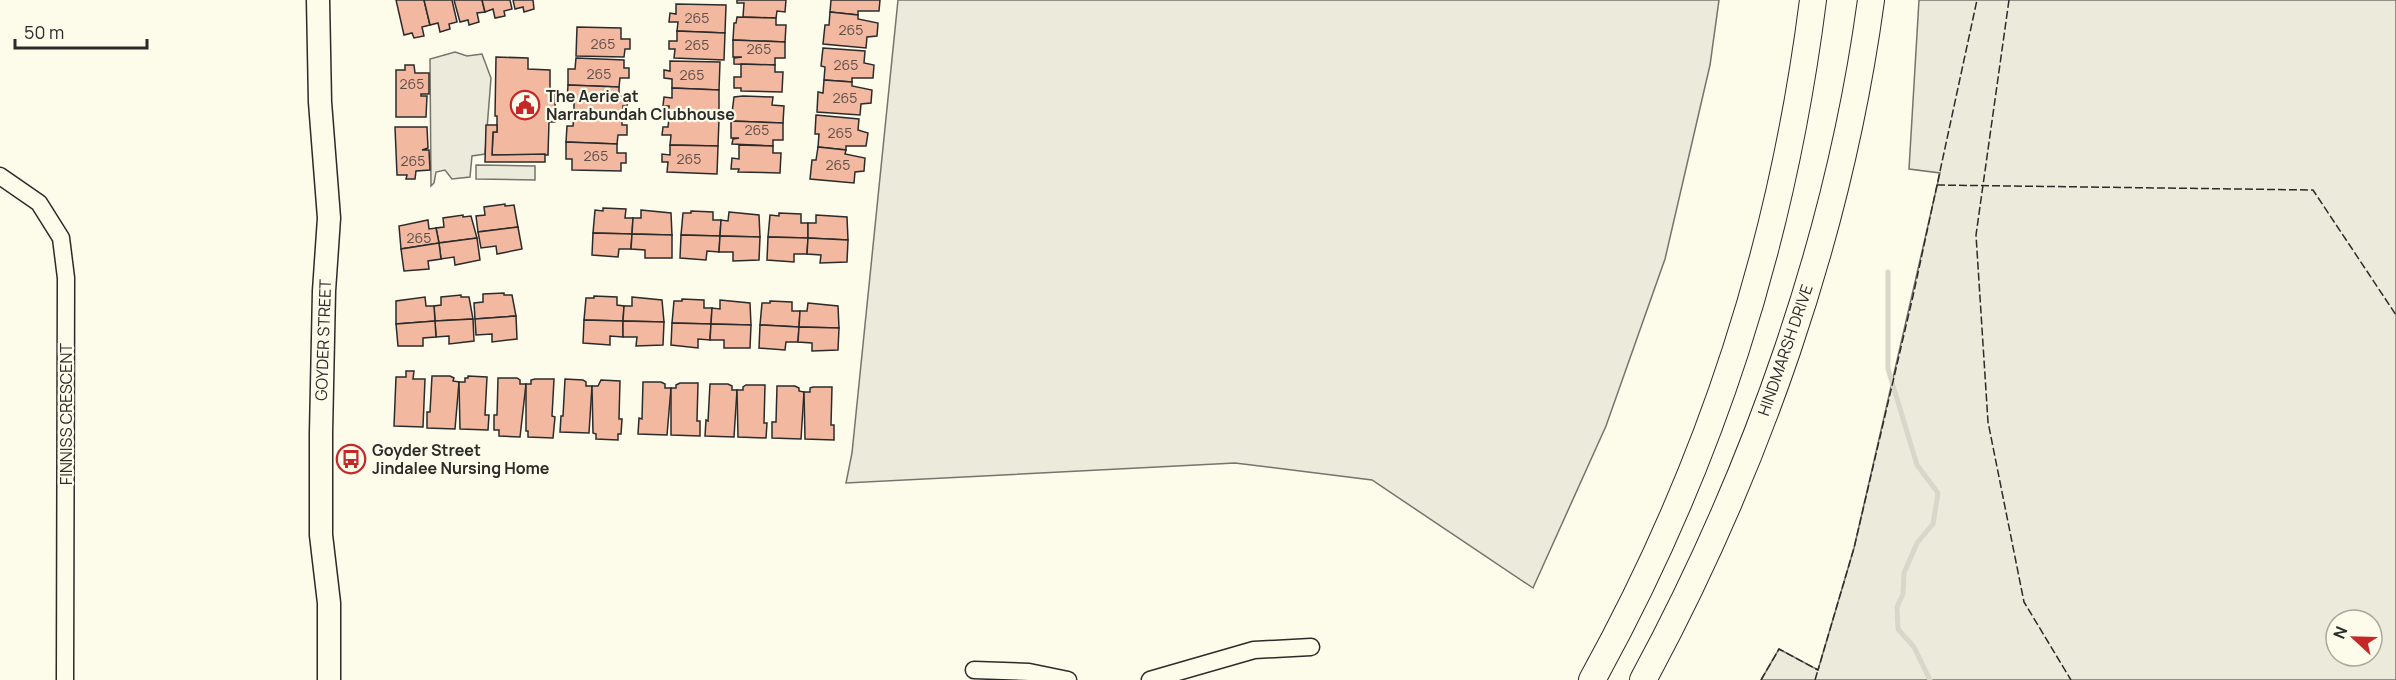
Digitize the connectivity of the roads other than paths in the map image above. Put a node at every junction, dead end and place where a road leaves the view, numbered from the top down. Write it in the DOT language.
graph roads {
  1 [pos="318,0"];
  2 [pos="1813,0"];
  3 [pos="1871,0"];
  4 [pos="0,176"];
  5 [pos="1311,647"];
  6 [pos="974,670"];
  7 [pos="65,680"];
  8 [pos="329,680"];
  9 [pos="1068,680"];
  10 [pos="1150,680"];
  11 [pos="1592,680"];
  12 [pos="1643,680"];
  1 -- 8 [label="street, GOYDER STREET"];
  2 -- 11 [label="main road"];
  3 -- 12 [label="main road, HINDMARSH DRIVE"];
  4 -- 7 [label="street, FINNISS CRESCENT"];
  5 -- 10 [label="street"];
  6 -- 9 [label="street"];
}
